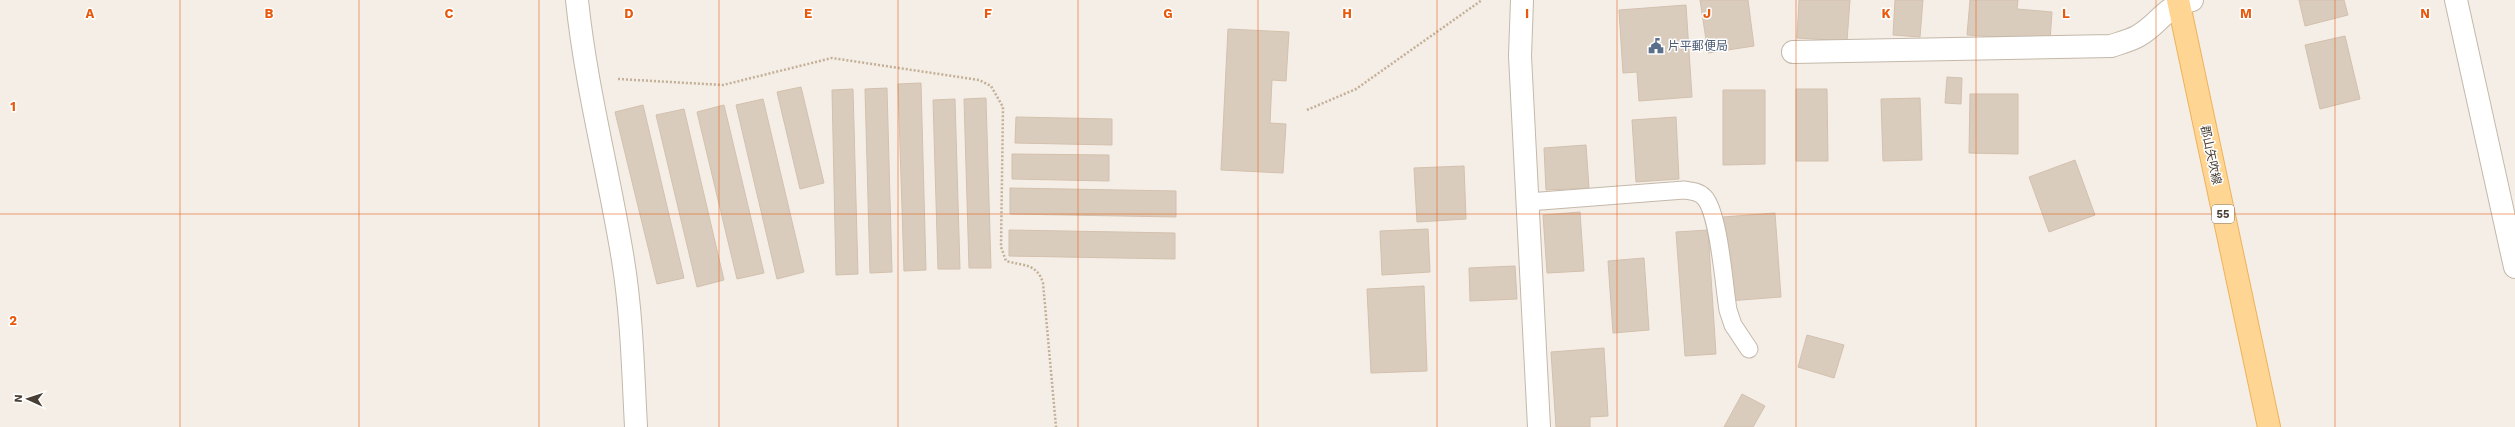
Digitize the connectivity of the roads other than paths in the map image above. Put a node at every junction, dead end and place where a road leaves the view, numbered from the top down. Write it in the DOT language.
graph roads {
  1 [pos="577,0"];
  2 [pos="1522,0"];
  3 [pos="2456,0"];
  4 [pos="2183,1"];
  5 [pos="1793,52"];
  6 [pos="1528,202"];
  7 [pos="2515,267"];
  8 [pos="1749,349"];
  9 [pos="636,427"];
  10 [pos="1539,427"];
  11 [pos="2269,427"];
  1 -- 9 [label="street"];
  2 -- 6 [label="street"];
  3 -- 7 [label="street"];
  4 -- 5 [label="street"];
  4 -- 11 [label="main road, 郡山矢吹線 / 55"];
  6 -- 8 [label="lane"];
  6 -- 10 [label="street"];
}
